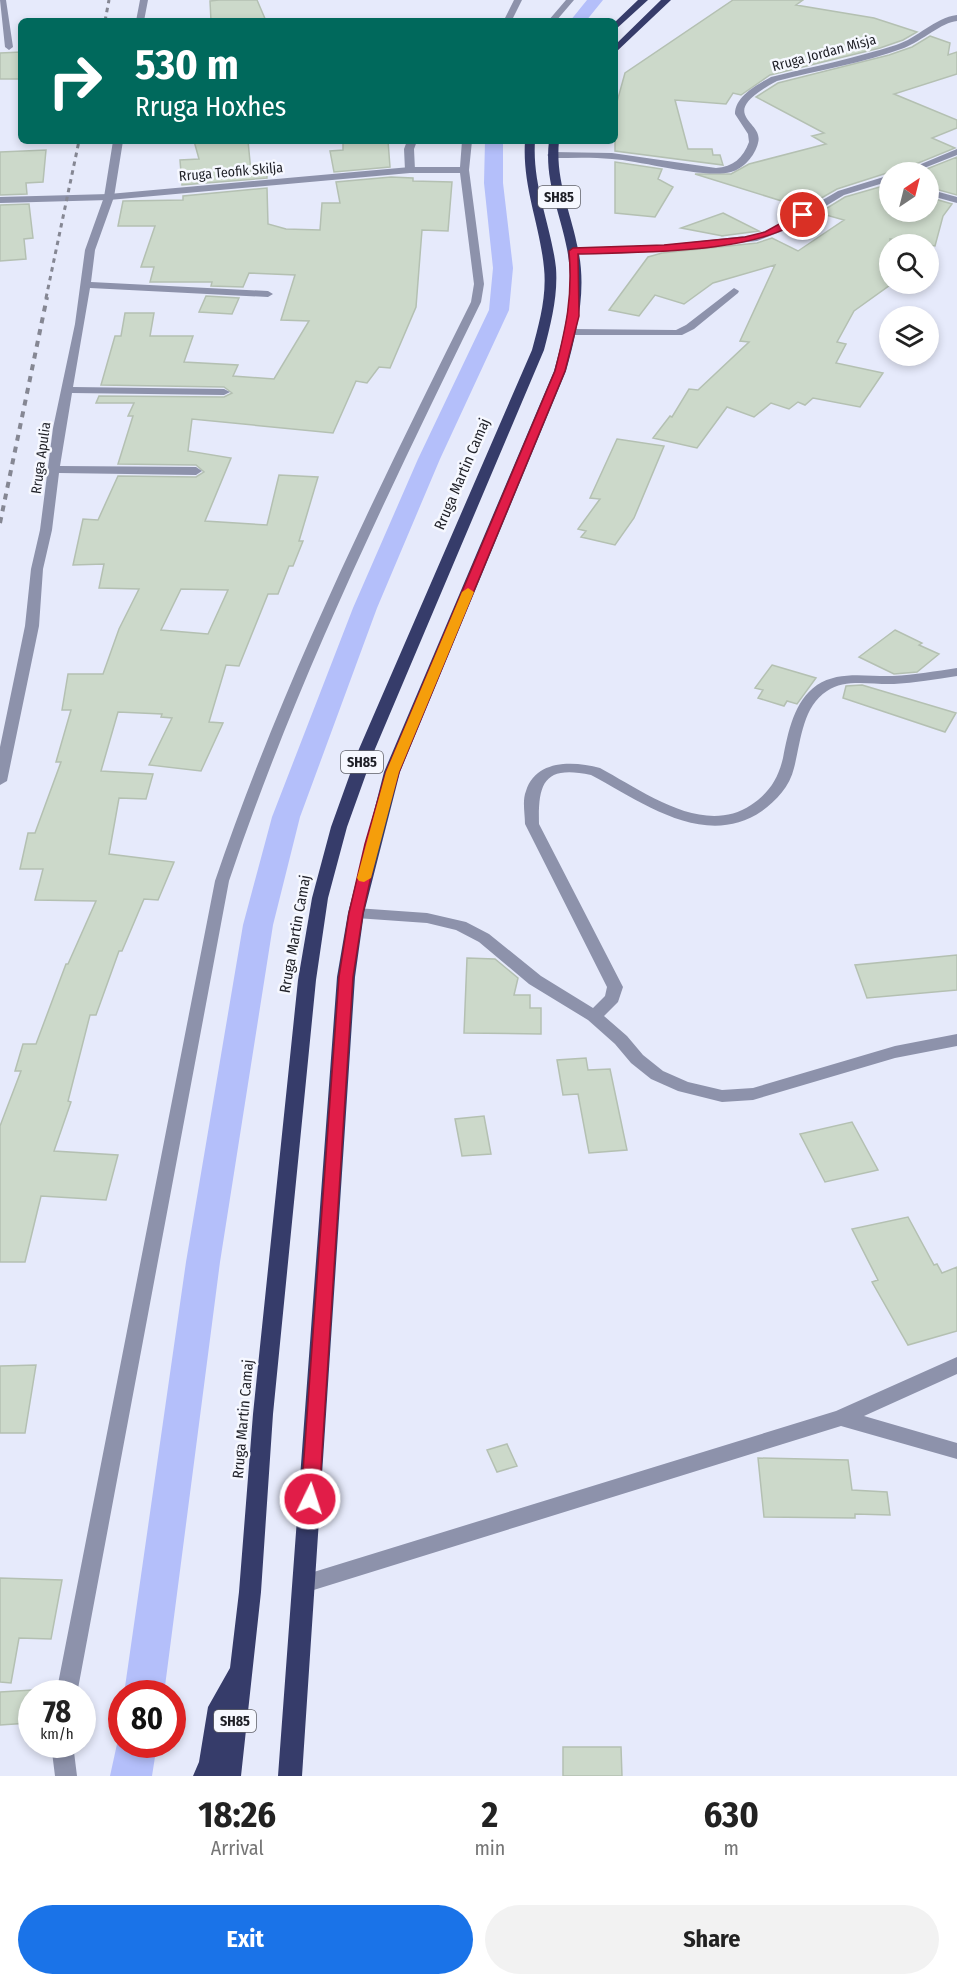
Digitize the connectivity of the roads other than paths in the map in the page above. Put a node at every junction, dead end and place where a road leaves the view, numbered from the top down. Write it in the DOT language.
graph roads {
  1 [pos="144,0"];
  2 [pos="518,0"];
  3 [pos="570,0"];
  4 [pos="643,0"];
  5 [pos="666,0"];
  6 [pos="1,5"];
  7 [pos="141,18"];
  8 [pos="510,18"];
  9 [pos="555,18"];
  10 [pos="957,18"];
  11 [pos="618,24"];
  12 [pos="4,47"];
  13 [pos="618,47"];
  14 [pos="118,144"];
  15 [pos="411,144"];
  16 [pos="467,144"];
  17 [pos="531,144"];
  18 [pos="554,144"];
  19 [pos="957,152"];
  20 [pos="552,155"];
  21 [pos="932,162"];
  22 [pos="410,170"];
  23 [pos="464,170"];
  24 [pos="879,182"];
  25 [pos="939,195"];
  26 [pos="109,197"];
  27 [pos="0,200"];
  28 [pos="957,200"];
  29 [pos="573,251"];
  30 [pos="85,285"];
  31 [pos="734,291"];
  32 [pos="268,294"];
  33 [pos="571,332"];
  34 [pos="67,390"];
  35 [pos="224,392"];
  36 [pos="54,469"];
  37 [pos="196,471"];
  38 [pos="957,672"];
  39 [pos="0,781"];
  40 [pos="356,913"];
  41 [pos="594,1016"];
  42 [pos="957,1040"];
  43 [pos="957,1365"];
  44 [pos="841,1418"];
  45 [pos="957,1451"];
  46 [pos="304,1584"];
  47 [pos="240,1667"];
  48 [pos="69,1680"];
  49 [pos="64,1758"];
  50 [pos="66,1776"];
  51 [pos="205,1776"];
  52 [pos="229,1776"];
  53 [pos="290,1776"];
  1 -- 7 [label="street"];
  2 -- 8 [label="street"];
  3 -- 9 [label="street"];
  4 -- 11 [label="highway"];
  5 -- 13 [label="highway"];
  6 -- 12 [label="street"];
  10 -- 20 [label="street, Rruga Jordan Misja"];
  14 -- 26 [label="street, Rruga Apulia"];
  15 -- 22 [label="street"];
  16 -- 23 [label="street"];
  17 -- 47 [label="highway, Rruga Martin Camaj / SH85"];
  18 -- 20 [label="highway, SH85"];
  19 -- 21 [label="street"];
  20 -- 29 [label="highway, SH85"];
  22 -- 23 [label="street, Rruga Teofik Skilja"];
  22 -- 26 [label="street, Rruga Teofik Skilja"];
  23 -- 48 [label="street"];
  24 -- 29 [label="street"];
  25 -- 28 [label="street"];
  26 -- 27 [label="street, Rruga Teofik Skilja"];
  26 -- 30 [label="street, Rruga Apulia"];
  29 -- 33 [label="highway, SH85"];
  30 -- 32 [label="street"];
  30 -- 34 [label="street, Rruga Apulia"];
  31 -- 33 [label="street"];
  33 -- 40 [label="highway, SH85"];
  34 -- 35 [label="street"];
  34 -- 36 [label="street, Rruga Apulia"];
  36 -- 37 [label="street"];
  36 -- 39 [label="street, Rruga Apulia"];
  38 -- 41 [label="street"];
  40 -- 41 [label="street"];
  40 -- 46 [label="highway, SH85"];
  41 -- 42 [label="street"];
  43 -- 44 [label="street"];
  44 -- 45 [label="street"];
  44 -- 46 [label="street"];
  46 -- 53 [label="highway, SH85"];
  47 -- 51 [label="highway"];
  47 -- 52 [label="highway, Rruga Martin Camaj / SH85"];
  49 -- 50 [label="street"];
}
